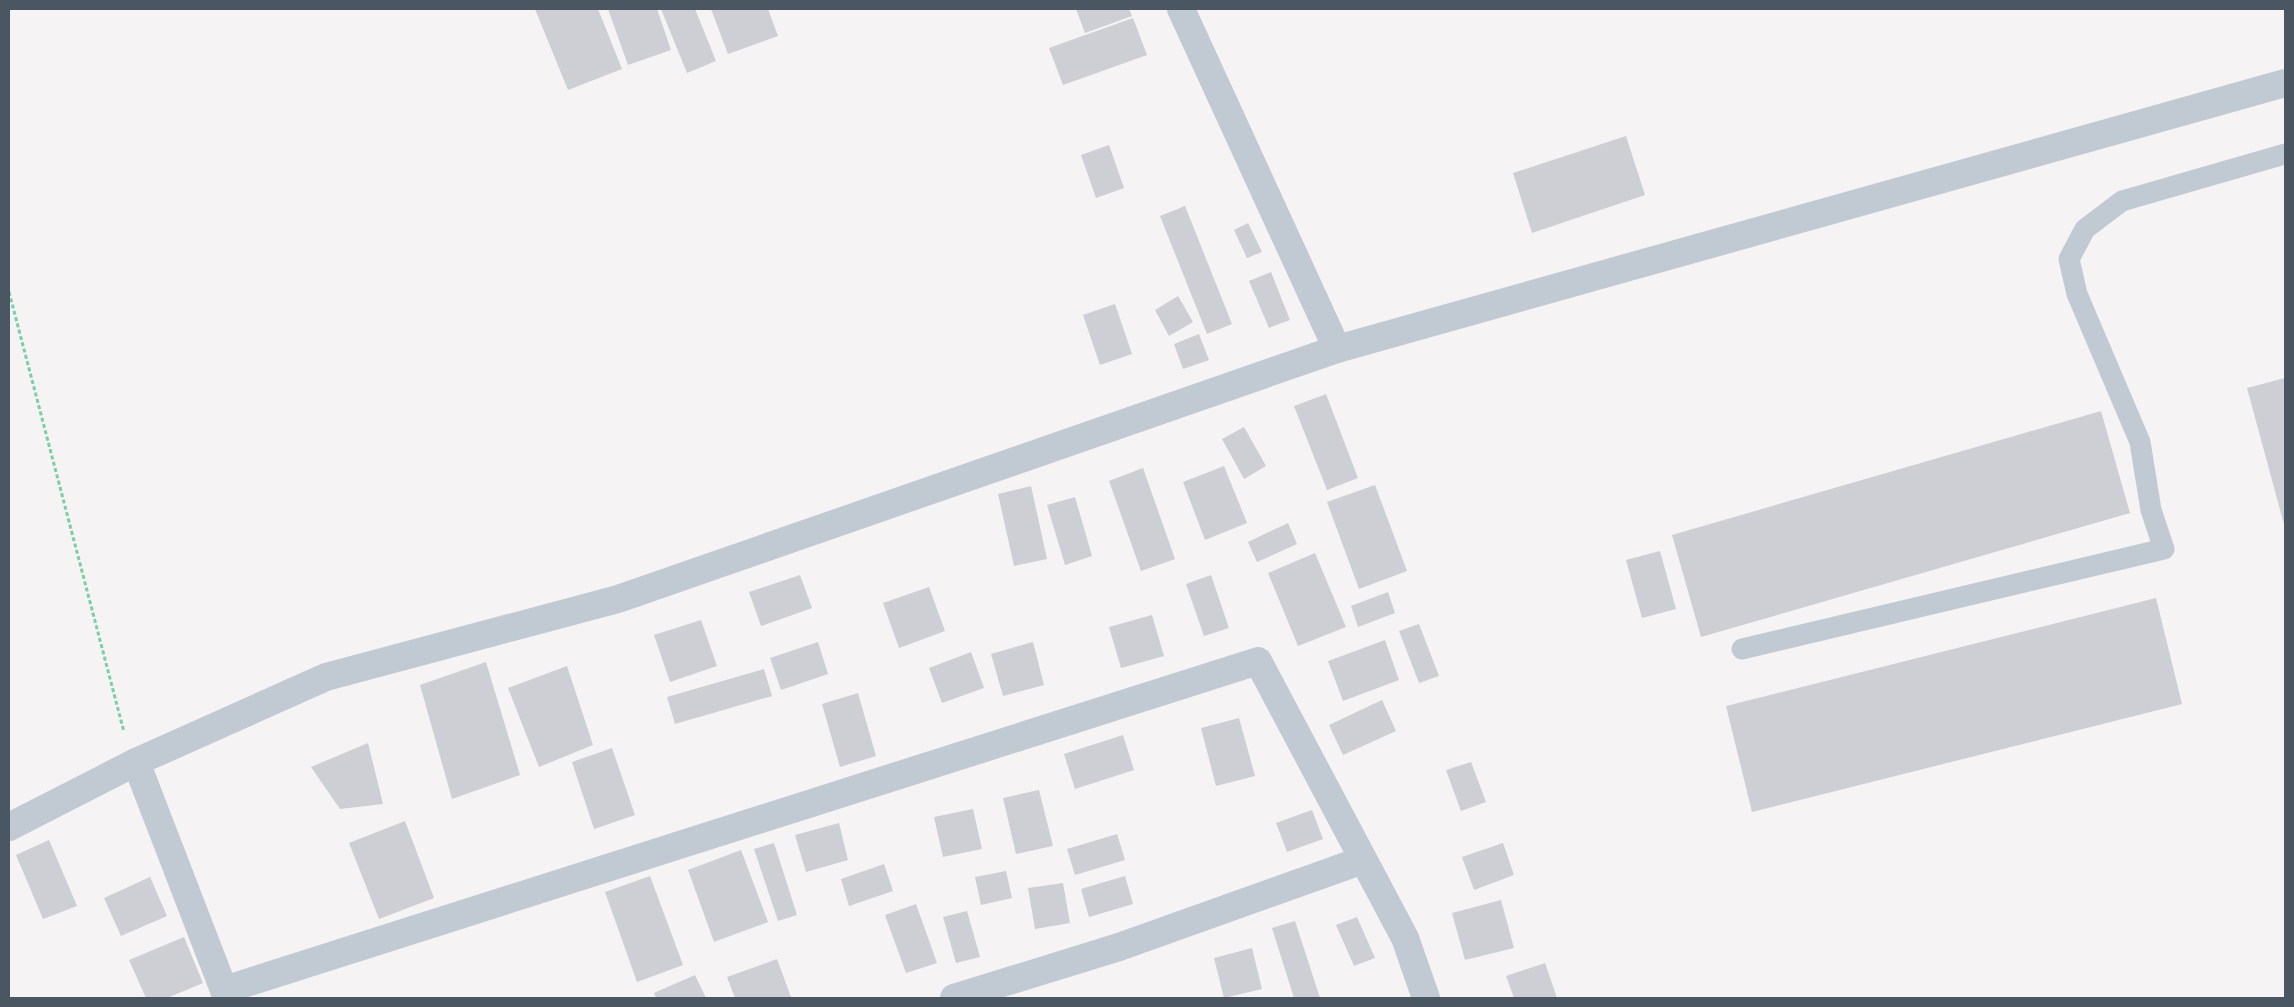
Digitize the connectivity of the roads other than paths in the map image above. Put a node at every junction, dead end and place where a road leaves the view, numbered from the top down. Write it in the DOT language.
graph roads {
  1 [pos="1181,9"];
  2 [pos="2285,83"];
  3 [pos="2285,154"];
  4 [pos="1337,348"];
  5 [pos="1742,649"];
  6 [pos="136,762"];
  7 [pos="9,827"];
  8 [pos="1363,860"];
  9 [pos="225,994"];
  10 [pos="954,998"];
  11 [pos="1426,998"];
  1 -- 4 [label="street"];
  2 -- 4 [label="street"];
  3 -- 5 [label="lane"];
  4 -- 6 [label="street"];
  6 -- 7 [label="street"];
  6 -- 9 [label="street"];
  8 -- 9 [label="street"];
  8 -- 10 [label="street"];
  8 -- 11 [label="street"];
}
